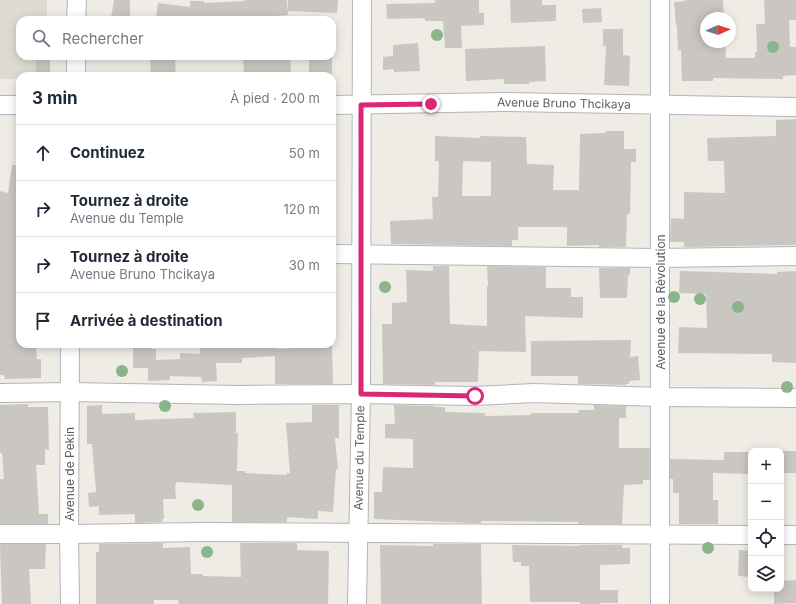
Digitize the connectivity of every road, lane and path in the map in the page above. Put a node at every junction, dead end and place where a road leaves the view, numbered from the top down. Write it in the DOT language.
graph roads {
  1 [pos="77,0"];
  2 [pos="362,0"];
  3 [pos="660,0"];
  4 [pos="76,16"];
  5 [pos="76,60"];
  6 [pos="76,72"];
  7 [pos="336,105"];
  8 [pos="361,105"];
  9 [pos="660,105"];
  10 [pos="796,106"];
  11 [pos="361,253"];
  12 [pos="336,254"];
  13 [pos="796,256"];
  14 [pos="660,258"];
  15 [pos="70,348"];
  16 [pos="70,392"];
  17 [pos="0,393"];
  18 [pos="361,394"];
  19 [pos="660,397"];
  20 [pos="796,398"];
  21 [pos="0,534"];
  22 [pos="68,534"];
  23 [pos="358,534"];
  24 [pos="660,535"];
  25 [pos="748,535"];
  26 [pos="784,535"];
  27 [pos="796,535"];
  28 [pos="70,604"];
  29 [pos="357,604"];
  30 [pos="660,604"];
  1 -- 4 [label="street"];
  2 -- 8 [label="street, Avenue du Temple"];
  3 -- 9 [label="street, Avenue de la Révolution"];
  5 -- 6 [label="street"];
  7 -- 8 [label="street, Avenue Bruno Thcikaya"];
  8 -- 9 [label="street, Avenue Bruno Thcikaya"];
  8 -- 11 [label="street, Avenue du Temple"];
  9 -- 10 [label="street, Avenue Bruno Thcikaya"];
  9 -- 14 [label="street, Avenue de la Révolution"];
  11 -- 12 [label="street"];
  11 -- 14 [label="street"];
  11 -- 18 [label="street, Avenue du Temple"];
  13 -- 14 [label="street"];
  14 -- 19 [label="street, Avenue de la Révolution"];
  15 -- 16 [label="street, Avenue de Pekin"];
  16 -- 17 [label="street"];
  16 -- 18 [label="street"];
  16 -- 22 [label="street, Avenue de Pekin"];
  18 -- 19 [label="street"];
  18 -- 23 [label="street, Avenue du Temple"];
  19 -- 20 [label="street"];
  19 -- 24 [label="street, Avenue de la Révolution"];
  21 -- 22 [label="street"];
  22 -- 23 [label="street"];
  22 -- 28 [label="street, Avenue de Pekin"];
  23 -- 24 [label="street"];
  23 -- 29 [label="street, Avenue du Temple"];
  24 -- 25 [label="street"];
  24 -- 30 [label="street, Avenue de la Révolution"];
  26 -- 27 [label="street"];
}
